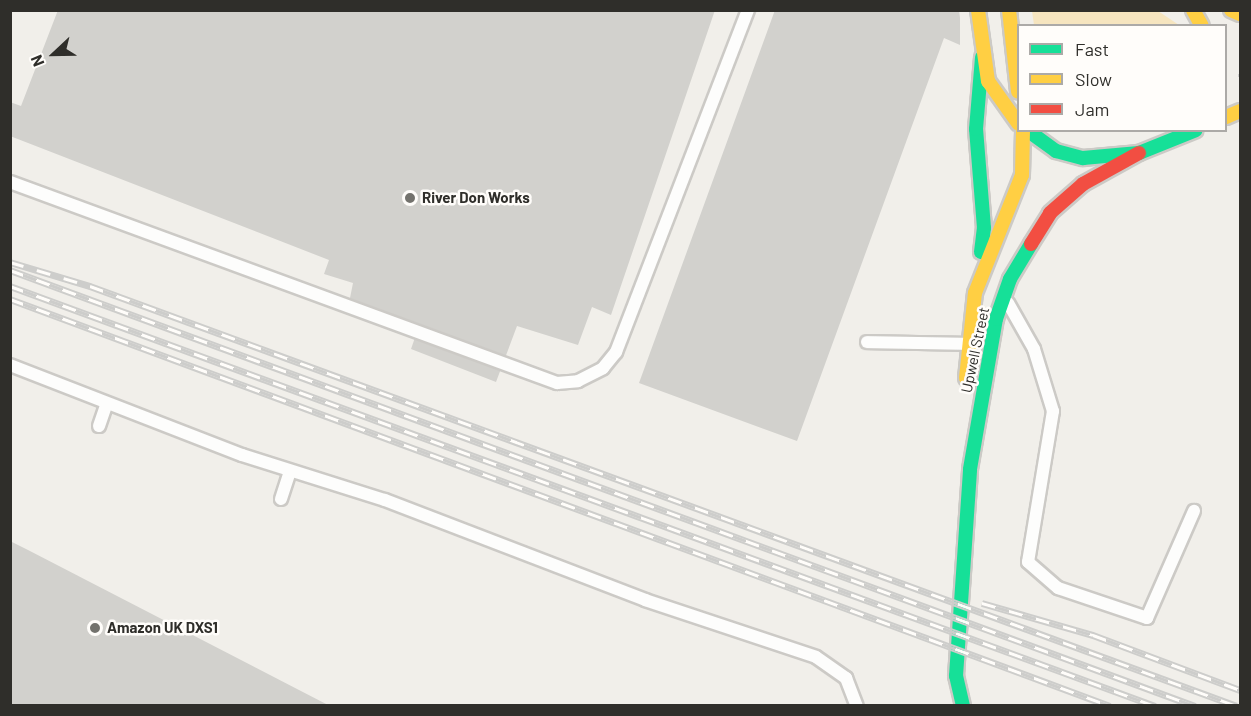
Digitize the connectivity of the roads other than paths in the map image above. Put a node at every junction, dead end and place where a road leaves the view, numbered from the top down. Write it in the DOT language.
graph roads {
  1 [pos="748,10"];
  2 [pos="978,10"];
  3 [pos="1009,10"];
  4 [pos="1018,10"];
  5 [pos="1193,10"];
  6 [pos="1231,10"];
  7 [pos="1240,14"];
  8 [pos="1201,24"];
  9 [pos="1011,30"];
  10 [pos="982,57"];
  11 [pos="1017,83"];
  12 [pos="1017,122"];
  13 [pos="1025,132"];
  14 [pos="1028,132"];
  15 [pos="1192,132"];
  16 [pos="1139,153"];
  17 [pos="10,182"];
  18 [pos="975,292"];
  19 [pos="1004,297"];
  20 [pos="867,342"];
  21 [pos="969,344"];
  22 [pos="991,344"];
  23 [pos="10,365"];
  24 [pos="107,403"];
  25 [pos="99,426"];
  26 [pos="970,469"];
  27 [pos="290,471"];
  28 [pos="281,499"];
  29 [pos="1194,511"];
  30 [pos="858,705"];
  31 [pos="963,705"];
  1 -- 17 [label="lane"];
  2 -- 10 [label="main road"];
  3 -- 9 [label="main road"];
  4 -- 9 [label="main road"];
  5 -- 8 [label="main road"];
  6 -- 7 [label="main road"];
  9 -- 11 [label="main road"];
  10 -- 12 [label="main road"];
  10 -- 18 [label="main road"];
  13 -- 18 [label="main road, Upwell Street"];
  14 -- 16 [label="main road"];
  15 -- 16 [label="main road"];
  16 -- 19 [label="main road, Upwell Street"];
  18 -- 21 [label="main road, Upwell Street"];
  19 -- 22 [label="main road, Upwell Street"];
  19 -- 29 [label="lane"];
  20 -- 21 [label="lane"];
  21 -- 22 [label="lane"];
  21 -- 26 [label="main road, Upwell Street"];
  22 -- 26 [label="main road, Upwell Street"];
  23 -- 24 [label="lane"];
  24 -- 25 [label="lane"];
  24 -- 27 [label="lane"];
  26 -- 31 [label="main road, Upwell Street"];
  27 -- 28 [label="lane"];
  27 -- 30 [label="lane"];
}
